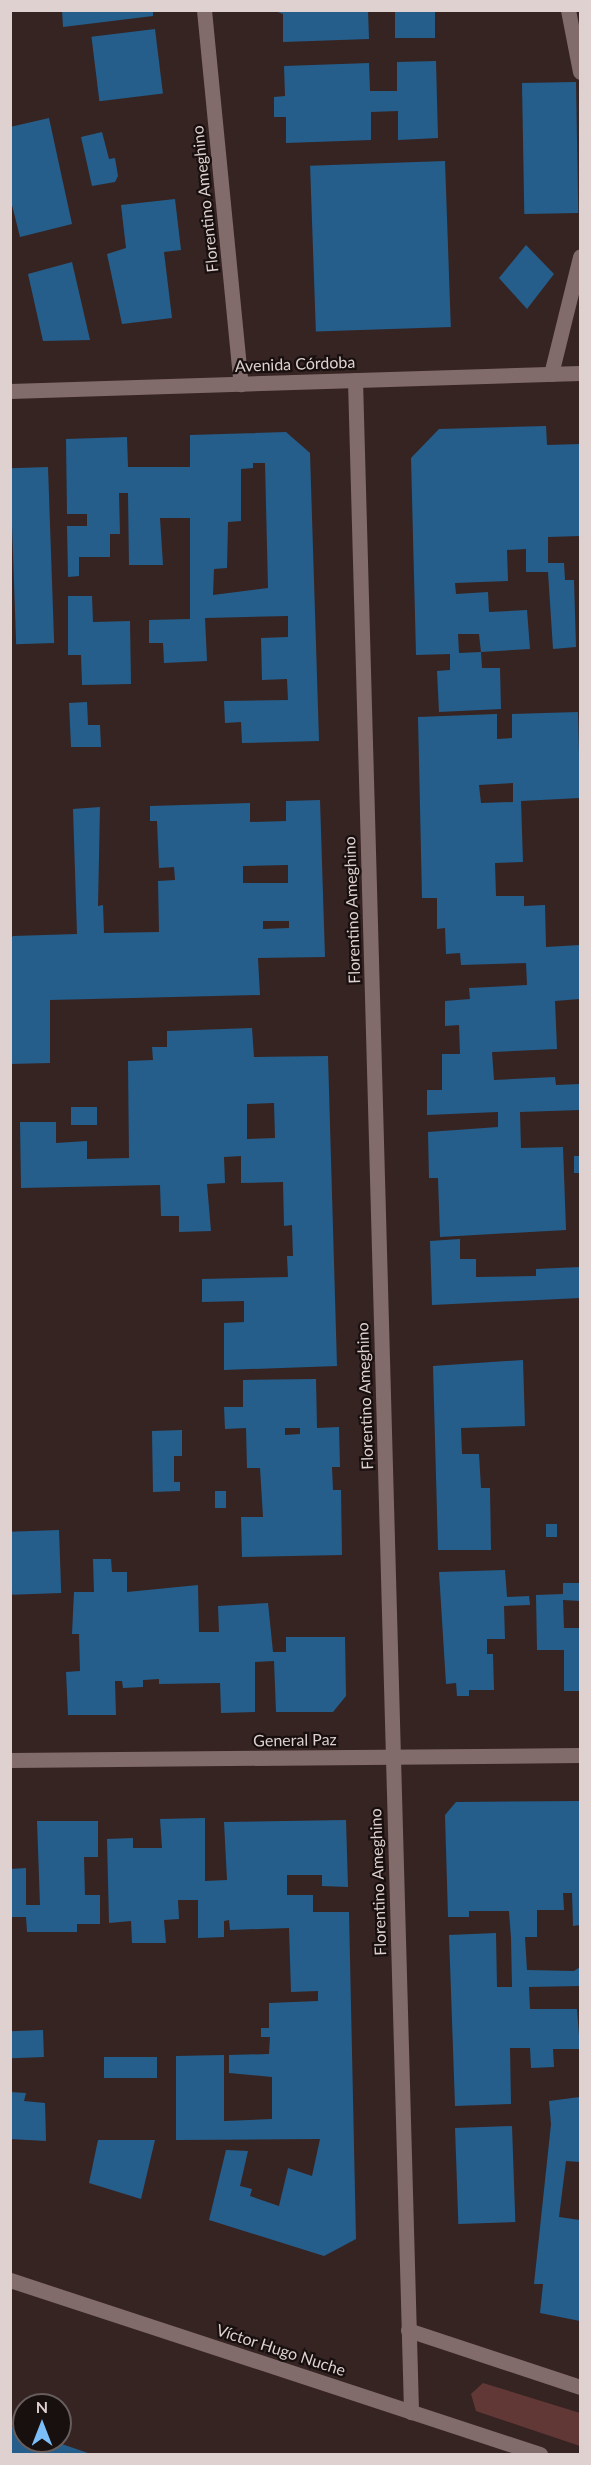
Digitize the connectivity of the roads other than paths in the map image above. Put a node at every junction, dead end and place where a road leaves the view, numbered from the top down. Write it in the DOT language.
graph roads {
  1 [pos="204,10"];
  2 [pos="568,10"];
  3 [pos="580,72"];
  4 [pos="580,257"];
  5 [pos="580,373"];
  6 [pos="551,374"];
  7 [pos="355,380"];
  8 [pos="241,384"];
  9 [pos="10,391"];
  10 [pos="580,1755"];
  11 [pos="393,1757"];
  12 [pos="10,1760"];
  13 [pos="10,2280"];
  14 [pos="408,2330"];
  15 [pos="580,2387"];
  16 [pos="411,2412"];
  17 [pos="540,2454"];
  1 -- 8 [label="street, Florentino Ameghino"];
  2 -- 3 [label="street"];
  4 -- 6 [label="street"];
  5 -- 6 [label="street, Avenida Córdoba"];
  6 -- 7 [label="street, Avenida Córdoba"];
  7 -- 8 [label="street, Avenida Córdoba"];
  7 -- 11 [label="street, Florentino Ameghino"];
  8 -- 9 [label="street, Avenida Córdoba"];
  10 -- 11 [label="street, General Paz"];
  11 -- 12 [label="street, General Paz"];
  11 -- 14 [label="street, Florentino Ameghino"];
  13 -- 16 [label="street, Víctor Hugo Nuche"];
  14 -- 15 [label="street"];
  14 -- 16 [label="street, Florentino Ameghino"];
  16 -- 17 [label="street, Víctor Hugo Nuche"];
}
